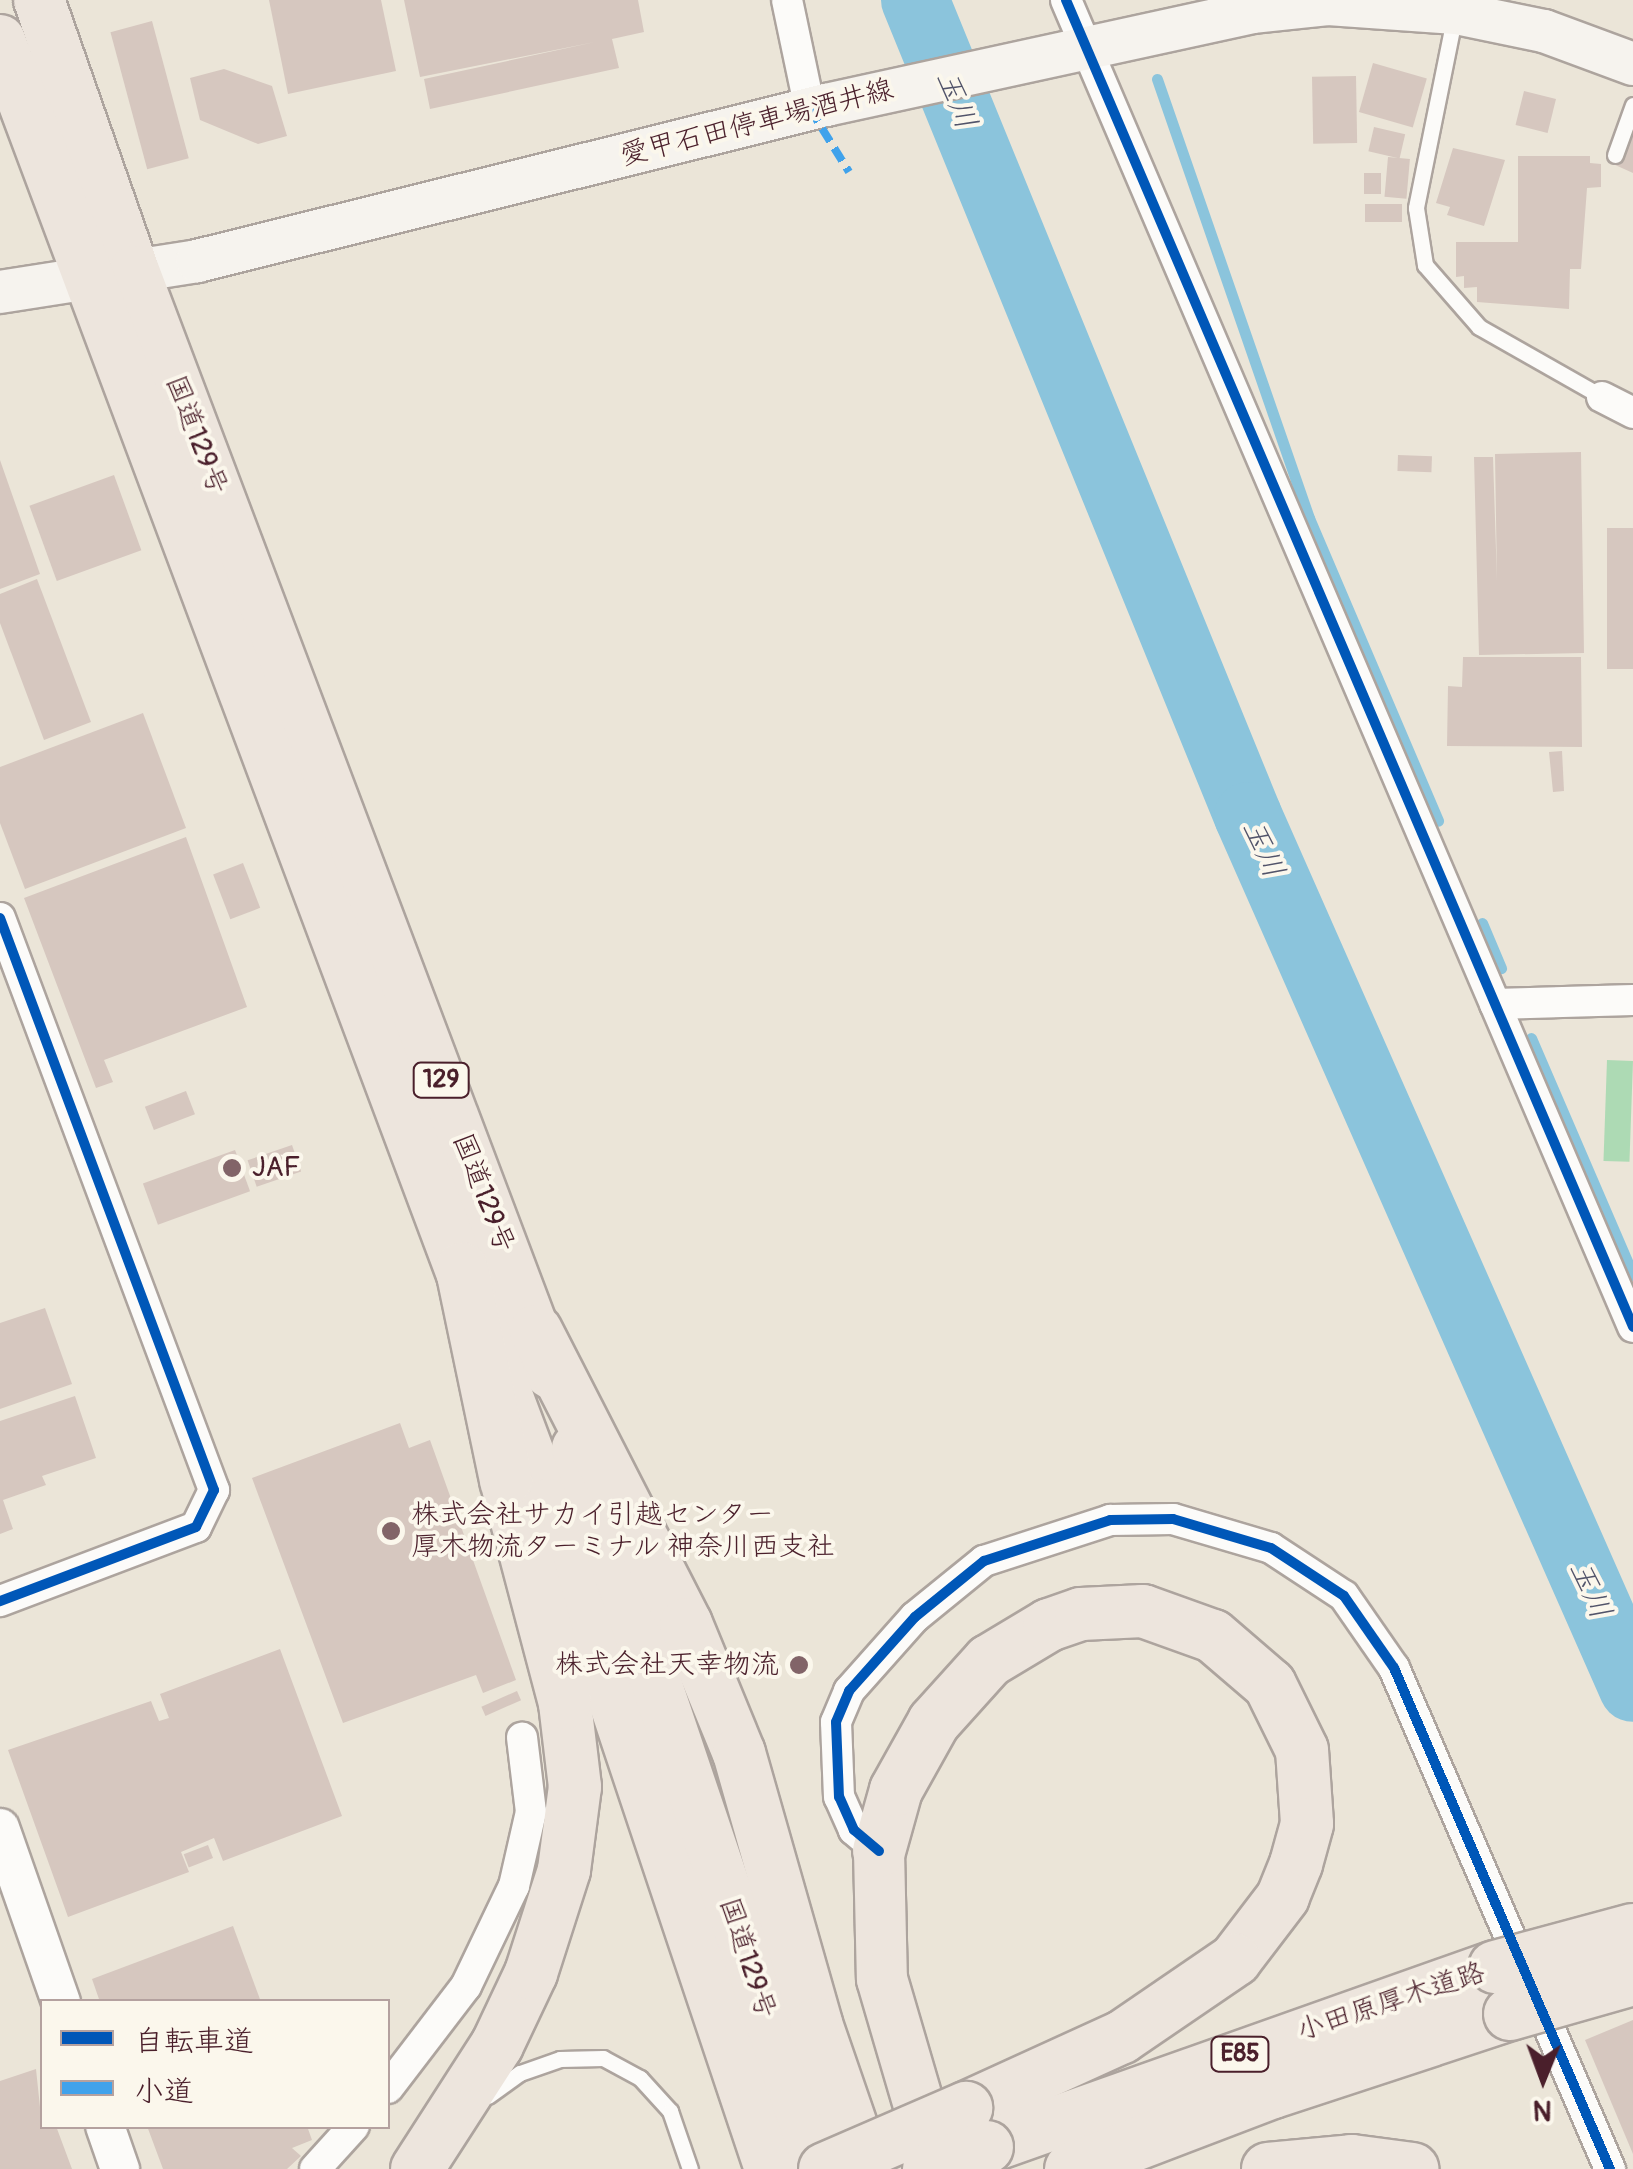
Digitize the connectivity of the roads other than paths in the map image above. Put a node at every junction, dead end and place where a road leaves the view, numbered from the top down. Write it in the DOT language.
graph roads {
  1 [pos="38,0"];
  2 [pos="786,0"];
  3 [pos="1066,0"];
  4 [pos="1252,6"];
  5 [pos="1475,10"];
  6 [pos="0,40"];
  7 [pos="1086,46"];
  8 [pos="1633,64"];
  9 [pos="1633,106"];
  10 [pos="818,107"];
  11 [pos="1615,155"];
  12 [pos="112,274"];
  13 [pos="0,292"];
  14 [pos="1602,397"];
  15 [pos="1633,413"];
  16 [pos="0,918"];
  17 [pos="1633,1000"];
  18 [pos="1495,1004"];
  19 [pos="462,1269"];
  20 [pos="1633,1327"];
  21 [pos="536,1331"];
  22 [pos="0,1601"];
  23 [pos="522,1738"];
  24 [pos="0,1831"];
  25 [pos="879,1851"];
  26 [pos="1633,1930"];
  27 [pos="1633,1979"];
  28 [pos="1502,1991"];
  29 [pos="60,1999"];
  30 [pos="390,2085"];
  31 [pos="449,2125"];
  32 [pos="977,2128"];
  33 [pos="106,2129"];
  34 [pos="351,2129"];
  35 [pos="120,2169"];
  36 [pos="315,2169"];
  37 [pos="417,2169"];
  38 [pos="690,2169"];
  39 [pos="770,2169"];
  40 [pos="822,2169"];
  41 [pos="866,2169"];
  42 [pos="928,2169"];
  43 [pos="937,2169"];
  44 [pos="1071,2169"];
  45 [pos="1268,2169"];
  46 [pos="1412,2169"];
  47 [pos="1610,2169"];
  1 -- 12 [label="highway, 国道129号 / 129"];
  2 -- 10 [label="street"];
  3 -- 7 [label="street"];
  4 -- 5 [label="main road, 愛甲石田停車場酒井線"];
  4 -- 7 [label="main road, 愛甲石田停車場酒井線"];
  5 -- 8 [label="main road, 愛甲石田停車場酒井線"];
  5 -- 14 [label="lane"];
  6 -- 12 [label="highway, 国道129号 / 129"];
  7 -- 10 [label="main road, 愛甲石田停車場酒井線"];
  7 -- 18 [label="street"];
  9 -- 11 [label="lane"];
  10 -- 12 [label="main road, 愛甲石田停車場酒井線"];
  12 -- 13 [label="main road, 愛甲石田停車場酒井線"];
  12 -- 19 [label="highway, 国道129号 / 129"];
  12 -- 21 [label="highway, 国道129号 / 129"];
  14 -- 15 [label="street"];
  16 -- 22 [label="street"];
  17 -- 18 [label="street"];
  18 -- 20 [label="street"];
  19 -- 31 [label="highway"];
  19 -- 39 [label="highway, 国道129号 / 129"];
  21 -- 40 [label="highway, 国道129号 / 129"];
  21 -- 41 [label="highway"];
  23 -- 30 [label="street"];
  24 -- 29 [label="street"];
  25 -- 32 [label="highway"];
  25 -- 43 [label="highway"];
  25 -- 47 [label="street"];
  26 -- 28 [label="highway, 小田原厚木道路 / E85, bridge"];
  27 -- 28 [label="highway, 小田原厚木道路 / E85, bridge"];
  28 -- 32 [label="highway, 小田原厚木道路 / E85"];
  28 -- 44 [label="highway, 小田原厚木道路 / E85"];
  31 -- 37 [label="highway"];
  31 -- 38 [label="lane"];
  32 -- 40 [label="highway, bridge"];
  32 -- 42 [label="highway, 小田原厚木道路 / E85, bridge"];
  33 -- 35 [label="street"];
  34 -- 36 [label="street"];
  45 -- 46 [label="highway"];
}
